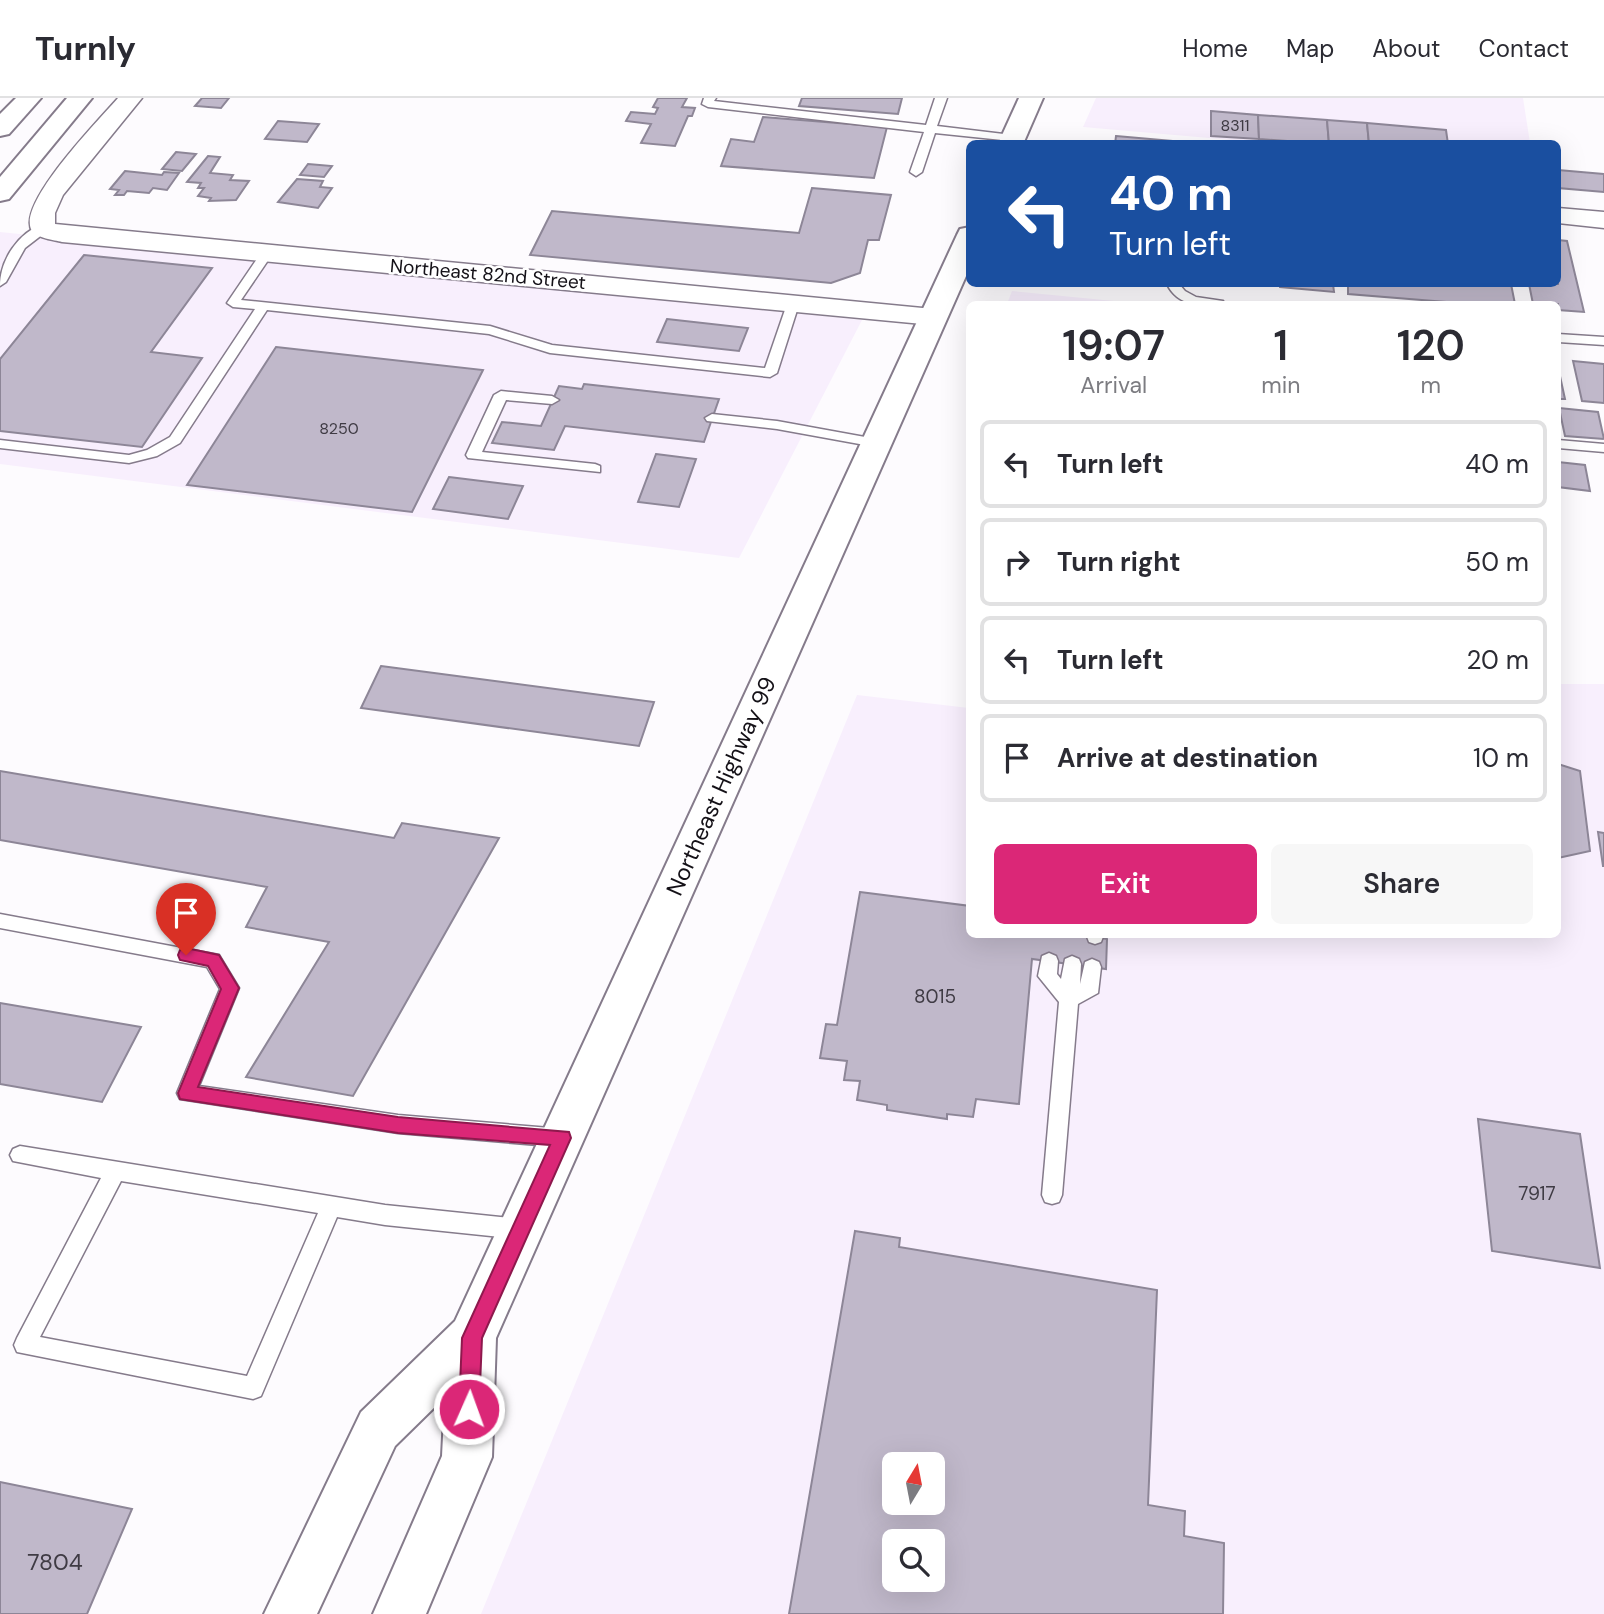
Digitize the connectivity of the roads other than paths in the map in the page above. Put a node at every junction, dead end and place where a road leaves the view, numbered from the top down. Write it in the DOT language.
graph roads {
  1 [pos="29,98"];
  2 [pos="80,98"];
  3 [pos="130,98"];
  4 [pos="710,98"];
  5 [pos="941,98"];
  6 [pos="1031,98"];
  7 [pos="931,127"];
  8 [pos="0,129"];
  9 [pos="1005,140"];
  10 [pos="1017,140"];
  11 [pos="916,172"];
  12 [pos="0,193"];
  13 [pos="1561,216"];
  14 [pos="1604,220"];
  15 [pos="43,228"];
  16 [pos="966,244"];
  17 [pos="267,253"];
  18 [pos="0,282"];
  19 [pos="1174,287"];
  20 [pos="1205,301"];
  21 [pos="793,303"];
  22 [pos="263,306"];
  23 [pos="933,317"];
  24 [pos="1561,338"];
  25 [pos="1604,341"];
  26 [pos="552,400"];
  27 [pos="712,418"];
  28 [pos="876,443"];
  29 [pos="0,444"];
  30 [pos="1561,444"];
  31 [pos="1604,448"];
  32 [pos="595,469"];
  33 [pos="0,921"];
  34 [pos="1049,961"];
  35 [pos="1072,964"];
  36 [pos="1093,967"];
  37 [pos="1069,1000"];
  38 [pos="562,1138"];
  39 [pos="20,1155"];
  40 [pos="116,1170"];
  41 [pos="1052,1195"];
  42 [pos="331,1206"];
  43 [pos="520,1229"];
  44 [pos="472,1338"];
  45 [pos="290,1614"];
  46 [pos="399,1614"];
  1 -- 8 [label="main road"];
  2 -- 12 [label="main road"];
  3 -- 15 [label="street"];
  4 -- 7 [label="lane"];
  5 -- 7 [label="lane"];
  6 -- 10 [label="main road"];
  7 -- 9 [label="lane"];
  7 -- 11 [label="lane"];
  13 -- 14 [label="street"];
  15 -- 17 [label="street, Northeast 82nd Street"];
  15 -- 18 [label="lane"];
  16 -- 23 [label="main road, Northeast Highway 99"];
  17 -- 21 [label="street, Northeast 82nd Street"];
  17 -- 22 [label="lane"];
  19 -- 20 [label="lane"];
  21 -- 22 [label="lane"];
  21 -- 23 [label="street, Northeast 82nd Street"];
  22 -- 29 [label="lane"];
  23 -- 28 [label="main road, Northeast Highway 99"];
  24 -- 25 [label="lane"];
  26 -- 32 [label="lane"];
  27 -- 28 [label="lane"];
  28 -- 38 [label="main road, Northeast Highway 99"];
  30 -- 31 [label="lane"];
  33 -- 38 [label="lane"];
  34 -- 37 [label="lane"];
  35 -- 37 [label="lane"];
  36 -- 37 [label="lane"];
  37 -- 41 [label="lane"];
  38 -- 43 [label="main road, Northeast Highway 99"];
  39 -- 40 [label="lane"];
  40 -- 42 [label="lane"];
  40 -- 42 [label="lane"];
  42 -- 43 [label="lane"];
  43 -- 44 [label="main road, Northeast Highway 99"];
  44 -- 45 [label="main road, Northeast Highway 99"];
  44 -- 46 [label="main road, Northeast Highway 99"];
}
